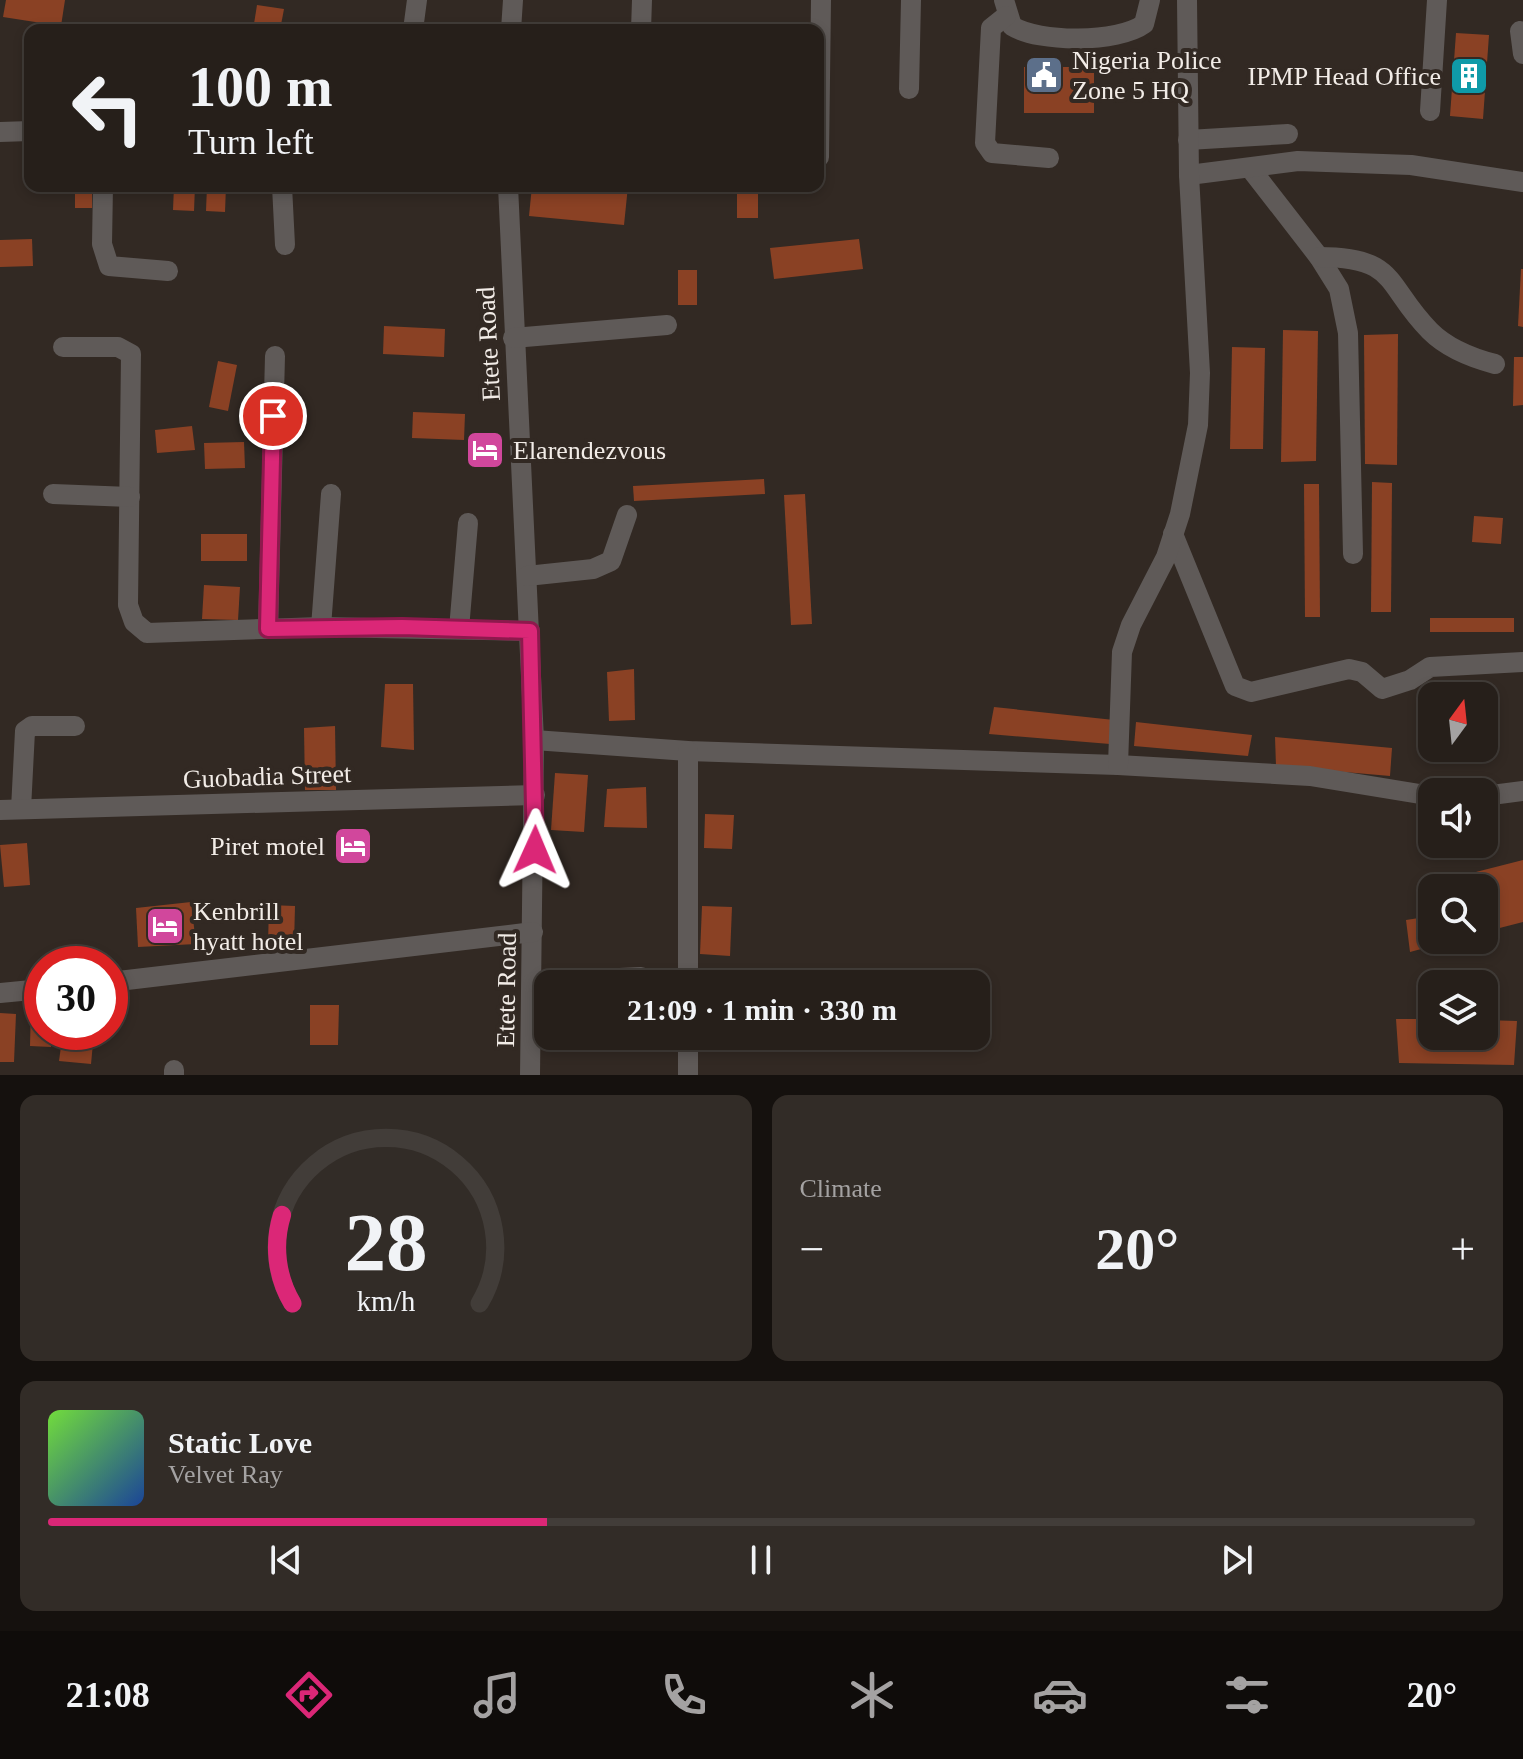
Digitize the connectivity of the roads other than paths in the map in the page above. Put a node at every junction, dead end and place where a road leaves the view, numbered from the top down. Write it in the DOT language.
graph roads {
  1 [pos="417,0"];
  2 [pos="513,0"];
  3 [pos="642,0"];
  4 [pos="821,0"];
  5 [pos="911,0"];
  6 [pos="1150,0"];
  7 [pos="1187,0"];
  8 [pos="1437,0"];
  9 [pos="1005,8"];
  10 [pos="414,24"];
  11 [pos="511,24"];
  12 [pos="641,24"];
  13 [pos="821,24"];
  14 [pos="1520,31"];
  15 [pos="1523,54"];
  16 [pos="909,89"];
  17 [pos="1430,111"];
  18 [pos="24,131"];
  19 [pos="0,132"];
  20 [pos="1288,134"];
  21 [pos="1188,140"];
  22 [pos="1049,158"];
  23 [pos="1250,168"];
  24 [pos="1189,175"];
  25 [pos="1523,182"];
  26 [pos="103,192"];
  27 [pos="282,192"];
  28 [pos="508,192"];
  29 [pos="285,245"];
  30 [pos="1319,257"];
  31 [pos="168,271"];
  32 [pos="667,325"];
  33 [pos="513,338"];
  34 [pos="63,347"];
  35 [pos="275,356"];
  36 [pos="1495,364"];
  37 [pos="53,494"];
  38 [pos="331,494"];
  39 [pos="130,497"];
  40 [pos="627,515"];
  41 [pos="468,523"];
  42 [pos="1173,534"];
  43 [pos="1353,554"];
  44 [pos="527,576"];
  45 [pos="321,627"];
  46 [pos="268,629"];
  47 [pos="459,629"];
  48 [pos="530,631"];
  49 [pos="1523,662"];
  50 [pos="75,726"];
  51 [pos="534,740"];
  52 [pos="688,751"];
  53 [pos="1118,765"];
  54 [pos="1523,791"];
  55 [pos="1418,794"];
  56 [pos="1498,794"];
  57 [pos="535,795"];
  58 [pos="21,809"];
  59 [pos="0,810"];
  60 [pos="533,932"];
  61 [pos="688,970"];
  62 [pos="128,980"];
  63 [pos="533,982"];
  64 [pos="24,991"];
  65 [pos="0,993"];
  66 [pos="688,1050"];
  67 [pos="530,1075"];
  68 [pos="688,1075"];
  1 -- 10 [label="street"];
  2 -- 11 [label="street"];
  3 -- 12 [label="street"];
  4 -- 13 [label="street"];
  5 -- 16 [label="street"];
  6 -- 9 [label="street"];
  7 -- 21 [label="street"];
  8 -- 17 [label="street"];
  9 -- 22 [label="street"];
  14 -- 15 [label="street"];
  18 -- 19 [label="street"];
  20 -- 21 [label="street"];
  21 -- 24 [label="street"];
  23 -- 24 [label="street"];
  23 -- 25 [label="street"];
  23 -- 30 [label="street"];
  24 -- 42 [label="street"];
  26 -- 31 [label="street"];
  27 -- 29 [label="street"];
  28 -- 33 [label="street, Etete Road"];
  30 -- 36 [label="street"];
  30 -- 43 [label="street"];
  32 -- 33 [label="street"];
  33 -- 44 [label="street, Etete Road"];
  34 -- 39 [label="street"];
  35 -- 46 [label="street"];
  37 -- 39 [label="street"];
  38 -- 45 [label="street"];
  39 -- 46 [label="street"];
  40 -- 44 [label="street"];
  41 -- 47 [label="street"];
  42 -- 49 [label="street"];
  42 -- 53 [label="street"];
  44 -- 48 [label="street, Etete Road"];
  45 -- 46 [label="street"];
  45 -- 47 [label="street"];
  47 -- 48 [label="street"];
  48 -- 51 [label="street, Etete Road"];
  50 -- 58 [label="street"];
  51 -- 52 [label="street"];
  51 -- 57 [label="street, Etete Road"];
  52 -- 53 [label="street"];
  52 -- 61 [label="street"];
  53 -- 55 [label="street"];
  54 -- 56 [label="street"];
  57 -- 58 [label="street, Guobadia Street"];
  57 -- 60 [label="street, Etete Road"];
  58 -- 59 [label="street, Guobadia Street"];
  60 -- 62 [label="street"];
  60 -- 63 [label="street, Etete Road"];
  63 -- 67 [label="street, Etete Road"];
  64 -- 65 [label="street"];
  66 -- 68 [label="street"];
}
